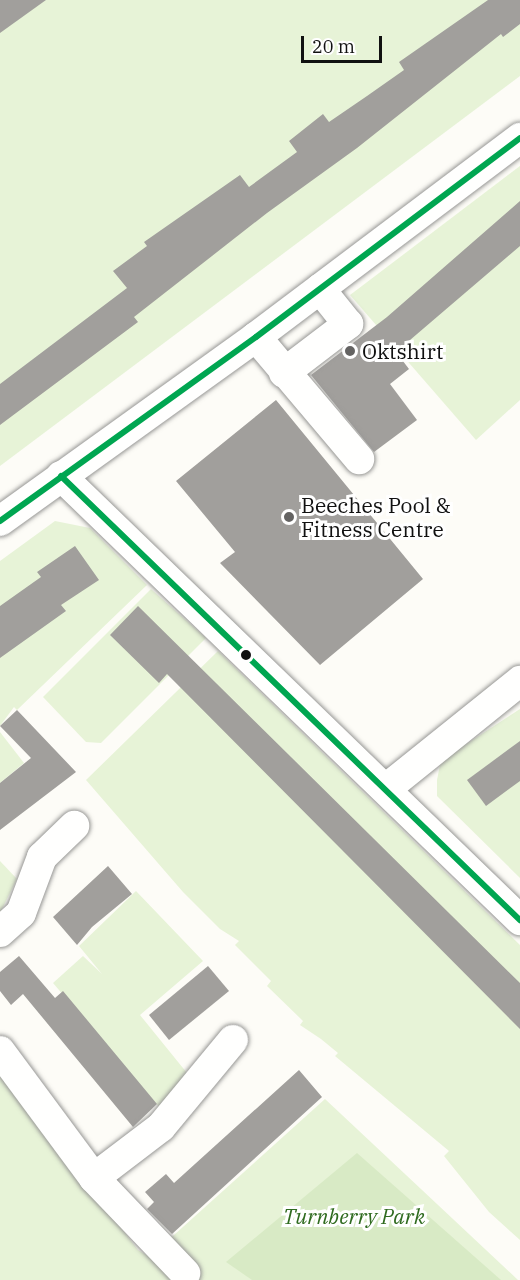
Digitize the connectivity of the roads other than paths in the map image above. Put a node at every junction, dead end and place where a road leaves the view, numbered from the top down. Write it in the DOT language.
graph roads {
  1 [pos="520,138"];
  2 [pos="320,289"];
  3 [pos="256,337"];
  4 [pos="284,373"];
  5 [pos="359,459"];
  6 [pos="61,476"];
  7 [pos="0,521"];
  8 [pos="520,681"];
  9 [pos="387,788"];
  10 [pos="74,826"];
  11 [pos="520,920"];
  12 [pos="0,932"];
  13 [pos="233,1040"];
  14 [pos="0,1051"];
  15 [pos="94,1178"];
  16 [pos="185,1273"];
  1 -- 2 [label="street"];
  2 -- 3 [label="street"];
  2 -- 4 [label="street"];
  3 -- 4 [label="street"];
  3 -- 6 [label="street"];
  4 -- 5 [label="street"];
  6 -- 7 [label="street"];
  6 -- 9 [label="street"];
  8 -- 9 [label="street"];
  9 -- 11 [label="street"];
  10 -- 12 [label="street"];
  13 -- 15 [label="street"];
  14 -- 15 [label="street"];
  15 -- 16 [label="street"];
}
